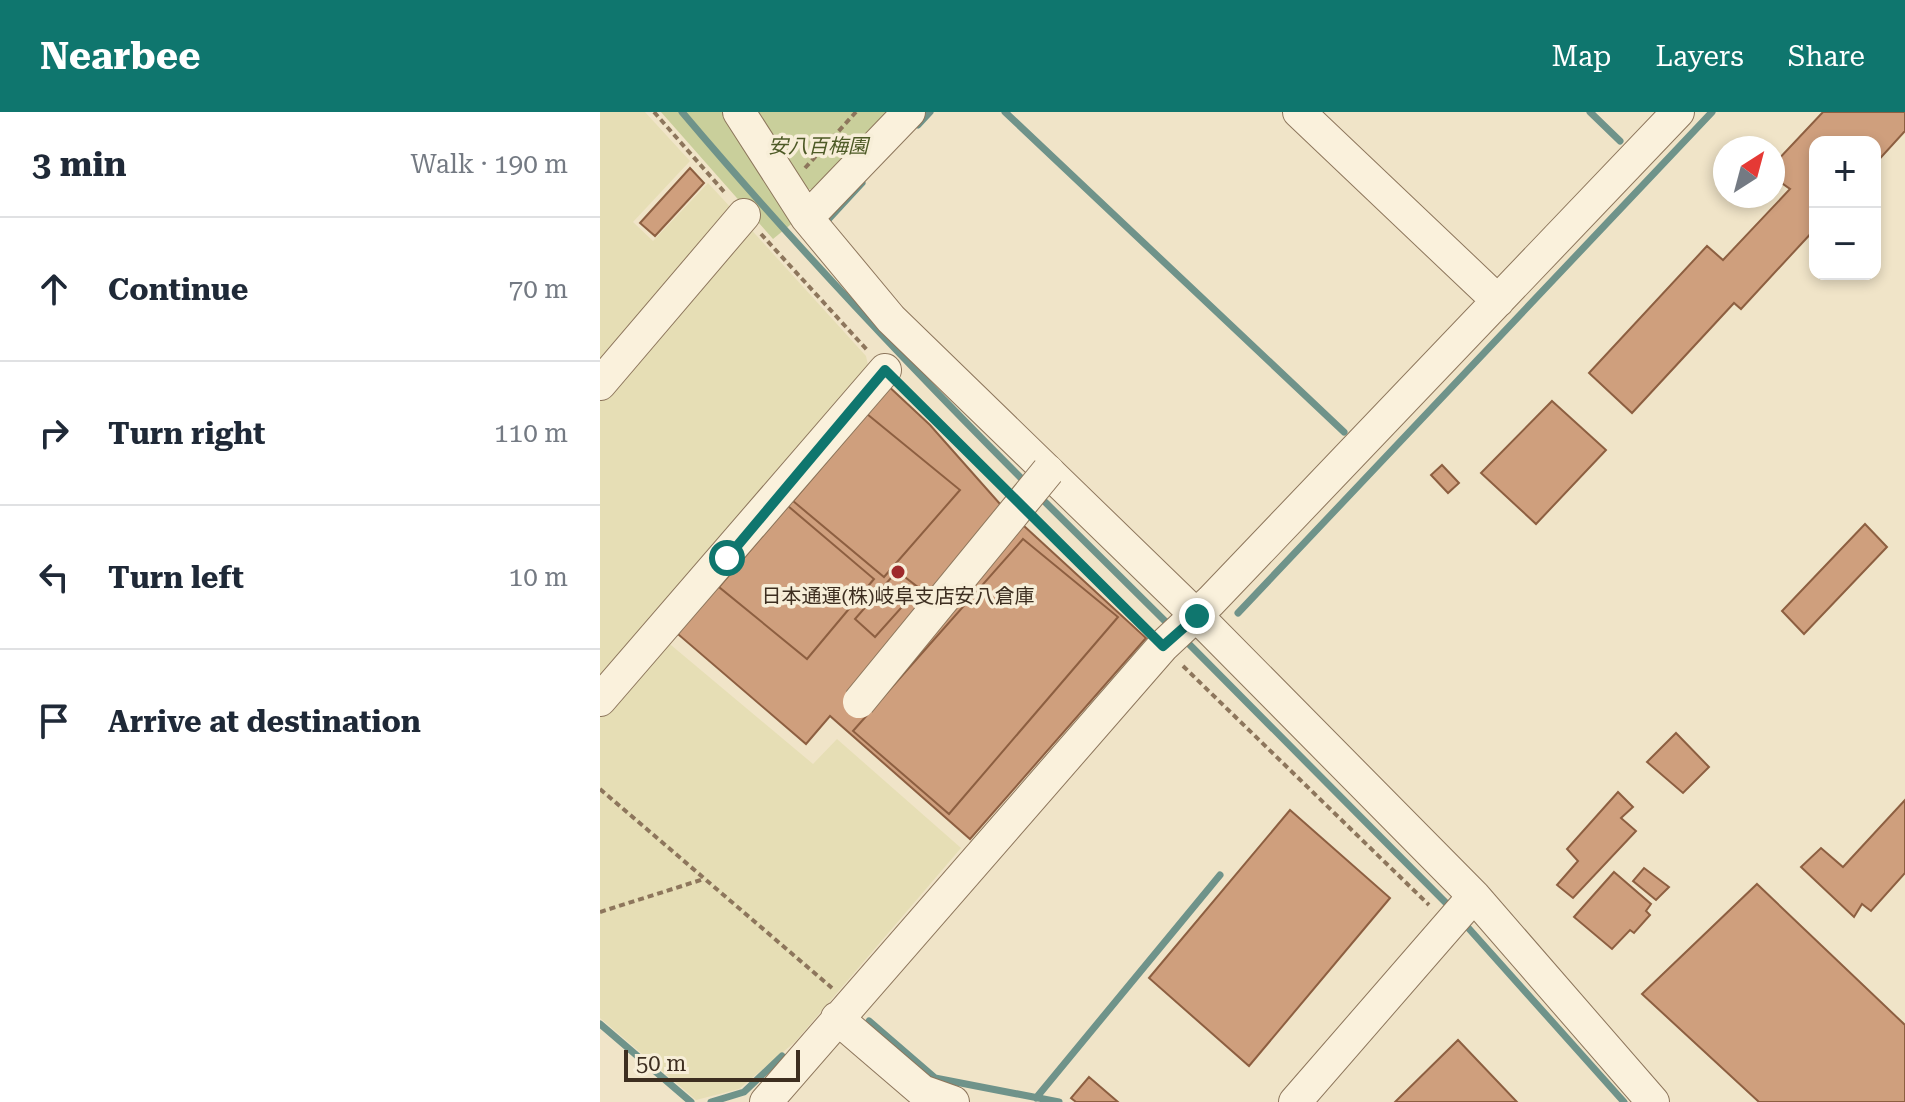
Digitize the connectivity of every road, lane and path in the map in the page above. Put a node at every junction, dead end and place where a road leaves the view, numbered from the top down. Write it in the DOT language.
graph roads {
  1 [pos="654,112"];
  2 [pos="739,112"];
  3 [pos="856,112"];
  4 [pos="909,112"];
  5 [pos="1299,112"];
  6 [pos="1678,112"];
  7 [pos="787,187"];
  8 [pos="744,215"];
  9 [pos="807,218"];
  10 [pos="1498,301"];
  11 [pos="885,370"];
  12 [pos="600,384"];
  13 [pos="1048,471"];
  14 [pos="1007,491"];
  15 [pos="1030,513"];
  16 [pos="1178,632"];
  17 [pos="600,700"];
  18 [pos="859,702"];
  19 [pos="600,789"];
  20 [pos="705,878"];
  21 [pos="600,912"];
  22 [pos="1460,912"];
  23 [pos="844,1011"];
  24 [pos="766,1102"];
  25 [pos="953,1102"];
  26 [pos="1295,1102"];
  27 [pos="1653,1102"];
  1 -- 8 [label="path"];
  2 -- 7 [label="street"];
  3 -- 7 [label="path"];
  4 -- 9 [label="street"];
  5 -- 10 [label="street"];
  6 -- 10 [label="street"];
  7 -- 9 [label="street"];
  8 -- 11 [label="path"];
  8 -- 12 [label="street"];
  9 -- 13 [label="street"];
  10 -- 16 [label="street"];
  11 -- 14 [label="path"];
  11 -- 17 [label="street"];
  13 -- 16 [label="street"];
  13 -- 18 [label="street, bridge"];
  15 -- 16 [label="path"];
  16 -- 22 [label="street"];
  16 -- 22 [label="path"];
  16 -- 23 [label="street"];
  19 -- 20 [label="path"];
  20 -- 21 [label="path"];
  20 -- 23 [label="path"];
  22 -- 26 [label="street"];
  22 -- 27 [label="street"];
  23 -- 24 [label="street"];
  23 -- 25 [label="street"];
}
